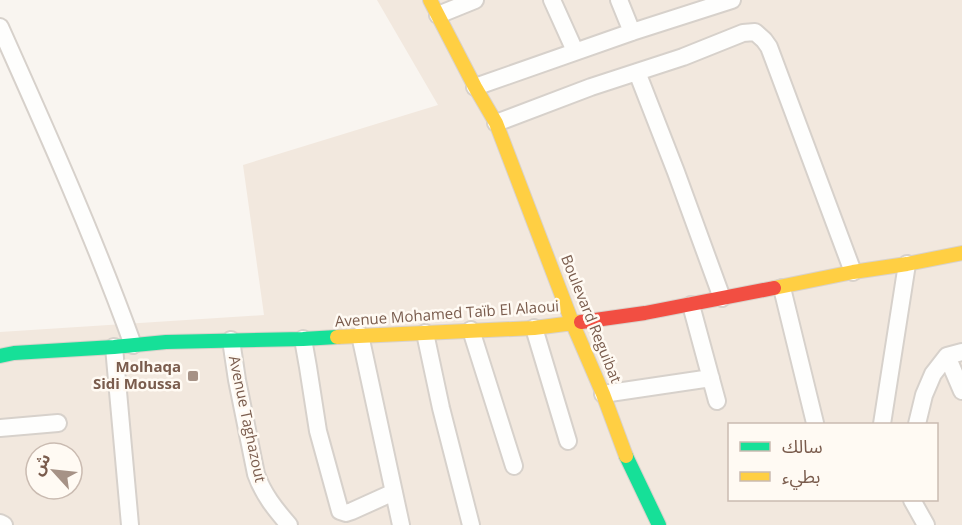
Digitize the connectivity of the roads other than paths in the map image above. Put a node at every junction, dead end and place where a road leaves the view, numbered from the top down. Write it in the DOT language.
graph roads {
  1 [pos="475,0"];
  2 [pos="552,0"];
  3 [pos="619,0"];
  4 [pos="732,0"];
  5 [pos="684,7"];
  6 [pos="434,8"];
  7 [pos="0,27"];
  8 [pos="632,32"];
  9 [pos="575,51"];
  10 [pos="637,72"];
  11 [pos="475,87"];
  12 [pos="496,123"];
  13 [pos="962,253"];
  14 [pos="907,264"];
  15 [pos="853,272"];
  16 [pos="782,288"];
  17 [pos="722,298"];
  18 [pos="692,305"];
  19 [pos="572,322"];
  20 [pos="534,328"];
  21 [pos="471,330"];
  22 [pos="425,333"];
  23 [pos="360,335"];
  24 [pos="303,339"];
  25 [pos="231,340"];
  26 [pos="133,345"];
  27 [pos="114,348"];
  28 [pos="954,354"];
  29 [pos="0,356"];
  30 [pos="711,378"];
  31 [pos="962,391"];
  32 [pos="603,393"];
  33 [pos="717,401"];
  34 [pos="58,423"];
  35 [pos="815,423"];
  36 [pos="882,423"];
  37 [pos="916,423"];
  38 [pos="0,428"];
  39 [pos="568,441"];
  40 [pos="514,466"];
  41 [pos="394,492"];
  42 [pos="913,501"];
  43 [pos="130,525"];
  44 [pos="287,525"];
  45 [pos="401,525"];
  46 [pos="471,525"];
  47 [pos="659,525"];
  48 [pos="926,525"];
  1 -- 6 [label="street"];
  2 -- 9 [label="street"];
  3 -- 8 [label="street"];
  4 -- 5 [label="street"];
  5 -- 8 [label="street"];
  6 -- 11 [label="street, Boulevard Reguibat"];
  7 -- 26 [label="street"];
  8 -- 9 [label="street"];
  9 -- 11 [label="street"];
  10 -- 12 [label="street"];
  10 -- 15 [label="street"];
  10 -- 17 [label="street"];
  11 -- 12 [label="street, Boulevard Reguibat"];
  12 -- 19 [label="street, Boulevard Reguibat"];
  13 -- 14 [label="street, Avenue Mohamed Taïb El Alaoui"];
  14 -- 15 [label="street, Avenue Mohamed Taïb El Alaoui"];
  14 -- 36 [label="street"];
  15 -- 16 [label="street, Avenue Mohamed Taïb El Alaoui"];
  16 -- 17 [label="street, Avenue Mohamed Taïb El Alaoui"];
  16 -- 35 [label="street"];
  17 -- 18 [label="street, Avenue Mohamed Taïb El Alaoui"];
  18 -- 19 [label="street, Avenue Mohamed Taïb El Alaoui"];
  18 -- 30 [label="street"];
  19 -- 20 [label="street, Avenue Mohamed Taïb El Alaoui"];
  19 -- 32 [label="street, Boulevard Reguibat"];
  20 -- 21 [label="street, Avenue Mohamed Taïb El Alaoui"];
  20 -- 39 [label="street"];
  21 -- 22 [label="street, Avenue Mohamed Taïb El Alaoui"];
  21 -- 40 [label="street"];
  22 -- 23 [label="street, Avenue Mohamed Taïb El Alaoui"];
  22 -- 46 [label="street"];
  23 -- 24 [label="street, Avenue Mohamed Taïb El Alaoui"];
  23 -- 41 [label="street"];
  24 -- 25 [label="street, Avenue Mohamed Taïb El Alaoui"];
  24 -- 41 [label="street"];
  25 -- 26 [label="street, Avenue Mohamed Taïb El Alaoui"];
  25 -- 44 [label="street, Avenue Taghazout"];
  26 -- 27 [label="street, Avenue Mohamed Taïb El Alaoui"];
  27 -- 29 [label="street, Avenue Mohamed Taïb El Alaoui"];
  27 -- 43 [label="street"];
  28 -- 31 [label="street"];
  28 -- 37 [label="street"];
  30 -- 32 [label="street"];
  30 -- 33 [label="street"];
  32 -- 47 [label="street, Boulevard Reguibat"];
  34 -- 38 [label="street"];
  41 -- 45 [label="street"];
  42 -- 48 [label="street"];
}
